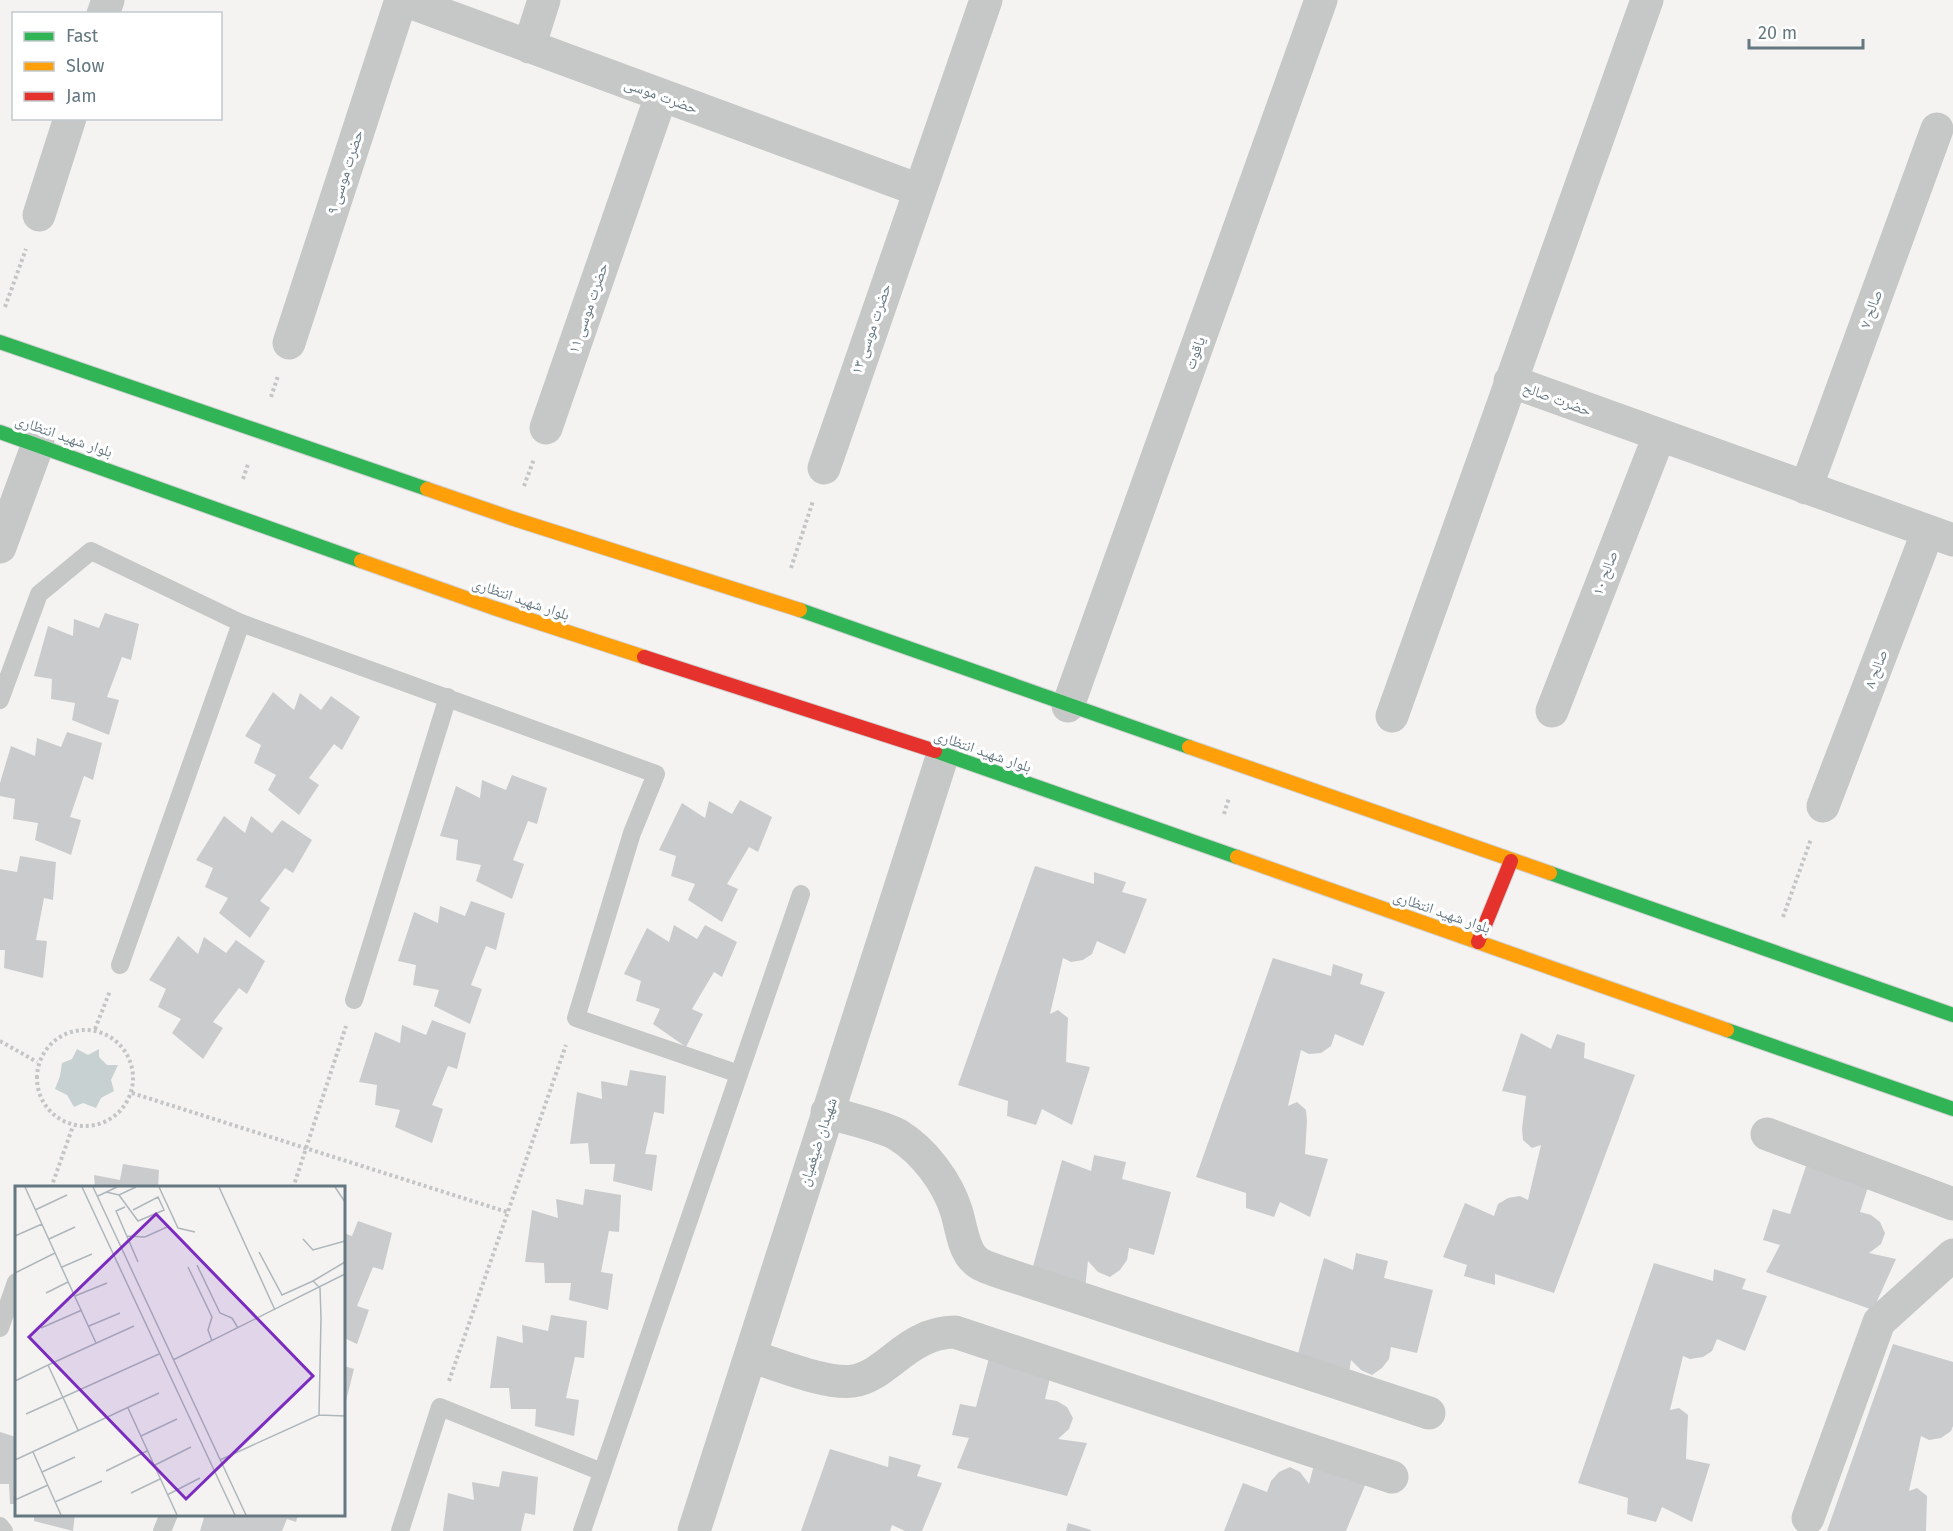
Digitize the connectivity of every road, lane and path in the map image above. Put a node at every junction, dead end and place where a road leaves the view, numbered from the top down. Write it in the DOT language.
graph roads {
  1 [pos="403,0"];
  2 [pos="544,0"];
  3 [pos="986,0"];
  4 [pos="1322,0"];
  5 [pos="1647,0"];
  6 [pos="529,47"];
  7 [pos="662,96"];
  8 [pos="69,120"];
  9 [pos="1937,129"];
  10 [pos="919,190"];
  11 [pos="39,215"];
  12 [pos="4,308"];
  13 [pos="0,342"];
  14 [pos="289,344"];
  15 [pos="1510,381"];
  16 [pos="546,428"];
  17 [pos="260,430"];
  18 [pos="0,432"];
  19 [pos="1659,436"];
  20 [pos="38,444"];
  21 [pos="824,468"];
  22 [pos="1806,488"];
  23 [pos="231,513"];
  24 [pos="511,518"];
  25 [pos="1941,536"];
  26 [pos="0,547"];
  27 [pos="779,603"];
  28 [pos="241,622"];
  29 [pos="448,697"];
  30 [pos="0,700"];
  31 [pos="1068,706"];
  32 [pos="1552,711"];
  33 [pos="1392,716"];
  34 [pos="943,754"];
  35 [pos="1242,766"];
  36 [pos="1823,806"];
  37 [pos="1210,848"];
  38 [pos="1511,861"];
  39 [pos="801,894"];
  40 [pos="1478,942"];
  41 [pos="1770,951"];
  42 [pos="120,965"];
  43 [pos="354,1000"];
  44 [pos="1953,1015"];
  45 [pos="576,1018"];
  46 [pos="95,1029"];
  47 [pos="0,1041"];
  48 [pos="38,1062"];
  49 [pos="739,1074"];
  50 [pos="132,1093"];
  51 [pos="1953,1109"];
  52 [pos="827,1112"];
  53 [pos="73,1126"];
  54 [pos="1767,1134"];
  55 [pos="306,1149"];
  56 [pos="52,1186"];
  57 [pos="294,1186"];
  58 [pos="1953,1204"];
  59 [pos="507,1212"];
  60 [pos="1953,1255"];
  61 [pos="15,1285"];
  62 [pos="0,1328"];
  63 [pos="750,1356"];
  64 [pos="440,1407"];
  65 [pos="1430,1413"];
  66 [pos="602,1472"];
  67 [pos="1392,1477"];
  68 [pos="169,1516"];
  69 [pos="1808,1518"];
  70 [pos="0,1526"];
  71 [pos="4,1531"];
  72 [pos="162,1531"];
  73 [pos="400,1531"];
  74 [pos="582,1531"];
  75 [pos="694,1531"];
  1 -- 6 [label="street, حضرت موسی"];
  1 -- 14 [label="street, حضرت موسی ۹"];
  2 -- 6 [label="street"];
  3 -- 10 [label="street, حضرت موسی ۱۳"];
  4 -- 31 [label="street, یاقوت"];
  5 -- 15 [label="street, حضرت صالح"];
  6 -- 7 [label="street, حضرت موسی"];
  7 -- 10 [label="street, حضرت موسی"];
  7 -- 16 [label="street, حضرت موسی ۱۱"];
  8 -- 11 [label="street"];
  9 -- 22 [label="street, صالح ۷"];
  10 -- 21 [label="street, حضرت موسی ۱۳"];
  11 -- 12 [label="path"];
  13 -- 17 [label="main road"];
  14 -- 17 [label="path"];
  15 -- 19 [label="street, حضرت صالح"];
  15 -- 33 [label="street"];
  16 -- 24 [label="path"];
  17 -- 23 [label="path"];
  17 -- 24 [label="main road"];
  18 -- 20 [label="main road, بلوار شهید انتظاری"];
  19 -- 22 [label="street, حضرت صالح"];
  19 -- 32 [label="street, صالح ۱۰"];
  20 -- 23 [label="main road, بلوار شهید انتظاری"];
  20 -- 26 [label="street"];
  21 -- 27 [label="path"];
  22 -- 25 [label="street, حضرت صالح"];
  23 -- 34 [label="main road, بلوار شهید انتظاری"];
  24 -- 27 [label="main road"];
  25 -- 36 [label="street, صالح ۸"];
  27 -- 31 [label="main road"];
  28 -- 29 [label="lane"];
  28 -- 30 [label="lane"];
  28 -- 42 [label="lane"];
  29 -- 43 [label="lane"];
  29 -- 45 [label="lane"];
  31 -- 35 [label="main road"];
  34 -- 37 [label="main road, بلوار شهید انتظاری"];
  34 -- 52 [label="street, شهیدان ضیغمیان"];
  35 -- 37 [label="path"];
  35 -- 38 [label="main road"];
  36 -- 41 [label="path"];
  37 -- 40 [label="main road, بلوار شهید انتظاری"];
  38 -- 40 [label="main road"];
  38 -- 41 [label="main road"];
  39 -- 49 [label="lane"];
  40 -- 51 [label="main road, بلوار شهید انتظاری"];
  41 -- 44 [label="main road"];
  42 -- 46 [label="path"];
  43 -- 55 [label="path"];
  45 -- 49 [label="lane"];
  45 -- 59 [label="path"];
  46 -- 48 [label="path"];
  46 -- 50 [label="path"];
  47 -- 48 [label="path"];
  48 -- 53 [label="path"];
  49 -- 66 [label="lane"];
  50 -- 53 [label="path"];
  50 -- 55 [label="path"];
  52 -- 63 [label="street, شهیدان ضیغمیان"];
  52 -- 65 [label="street"];
  53 -- 56 [label="path"];
  54 -- 58 [label="street"];
  55 -- 57 [label="path"];
  55 -- 59 [label="path"];
  59 -- 64 [label="path"];
  60 -- 69 [label="street"];
  61 -- 62 [label="lane"];
  63 -- 67 [label="street"];
  63 -- 75 [label="street, شهیدان ضیغمیان"];
  64 -- 66 [label="lane"];
  64 -- 73 [label="lane"];
  66 -- 74 [label="lane"];
  68 -- 72 [label="lane"];
  70 -- 71 [label="lane"];
}
